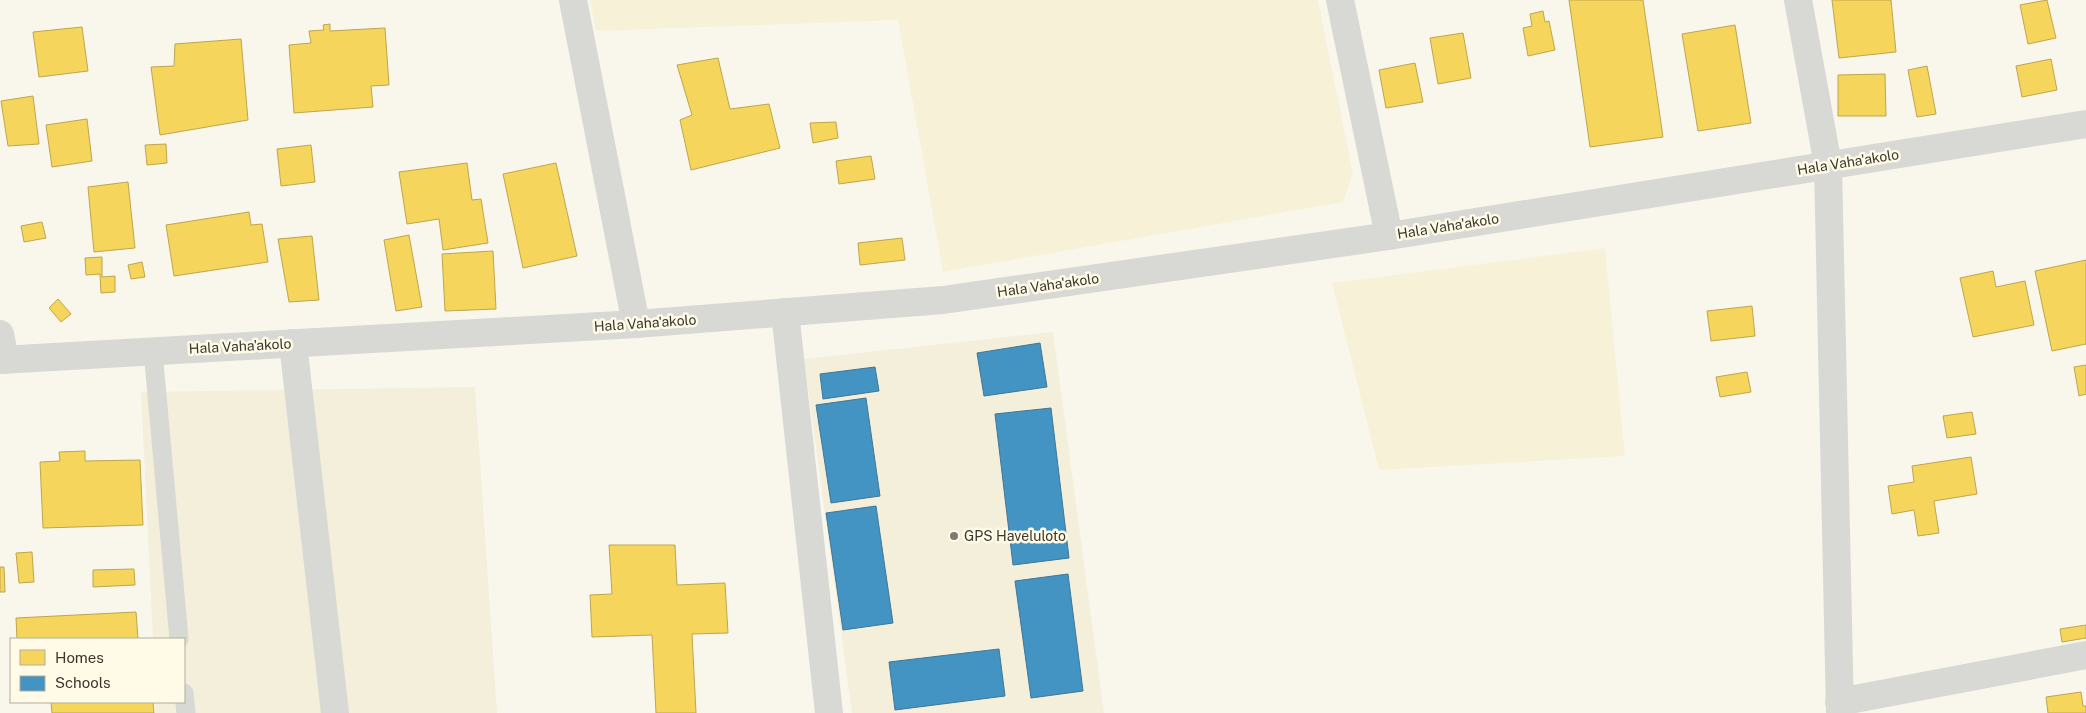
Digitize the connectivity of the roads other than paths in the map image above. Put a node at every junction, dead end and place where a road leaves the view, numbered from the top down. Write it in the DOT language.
graph roads {
  1 [pos="573,0"];
  2 [pos="1340,0"];
  3 [pos="1798,0"];
  4 [pos="2086,124"];
  5 [pos="1828,165"];
  6 [pos="1389,236"];
  7 [pos="785,312"];
  8 [pos="636,324"];
  9 [pos="293,343"];
  10 [pos="2,351"];
  11 [pos="153,351"];
  12 [pos="179,638"];
  13 [pos="2086,655"];
  14 [pos="1839,708"];
  15 [pos="335,713"];
  16 [pos="829,713"];
  1 -- 8 [label="street"];
  2 -- 6 [label="street"];
  3 -- 5 [label="street"];
  4 -- 5 [label="street, Hala Vaha'akolo"];
  5 -- 6 [label="street, Hala Vaha'akolo"];
  5 -- 14 [label="street"];
  6 -- 7 [label="street, Hala Vaha'akolo"];
  7 -- 8 [label="street, Hala Vaha'akolo"];
  7 -- 16 [label="street"];
  8 -- 9 [label="street, Hala Vaha'akolo"];
  9 -- 11 [label="street, Hala Vaha'akolo"];
  9 -- 15 [label="street"];
  10 -- 11 [label="street, Hala Vaha'akolo"];
  11 -- 12 [label="lane"];
  13 -- 14 [label="street"];
}
